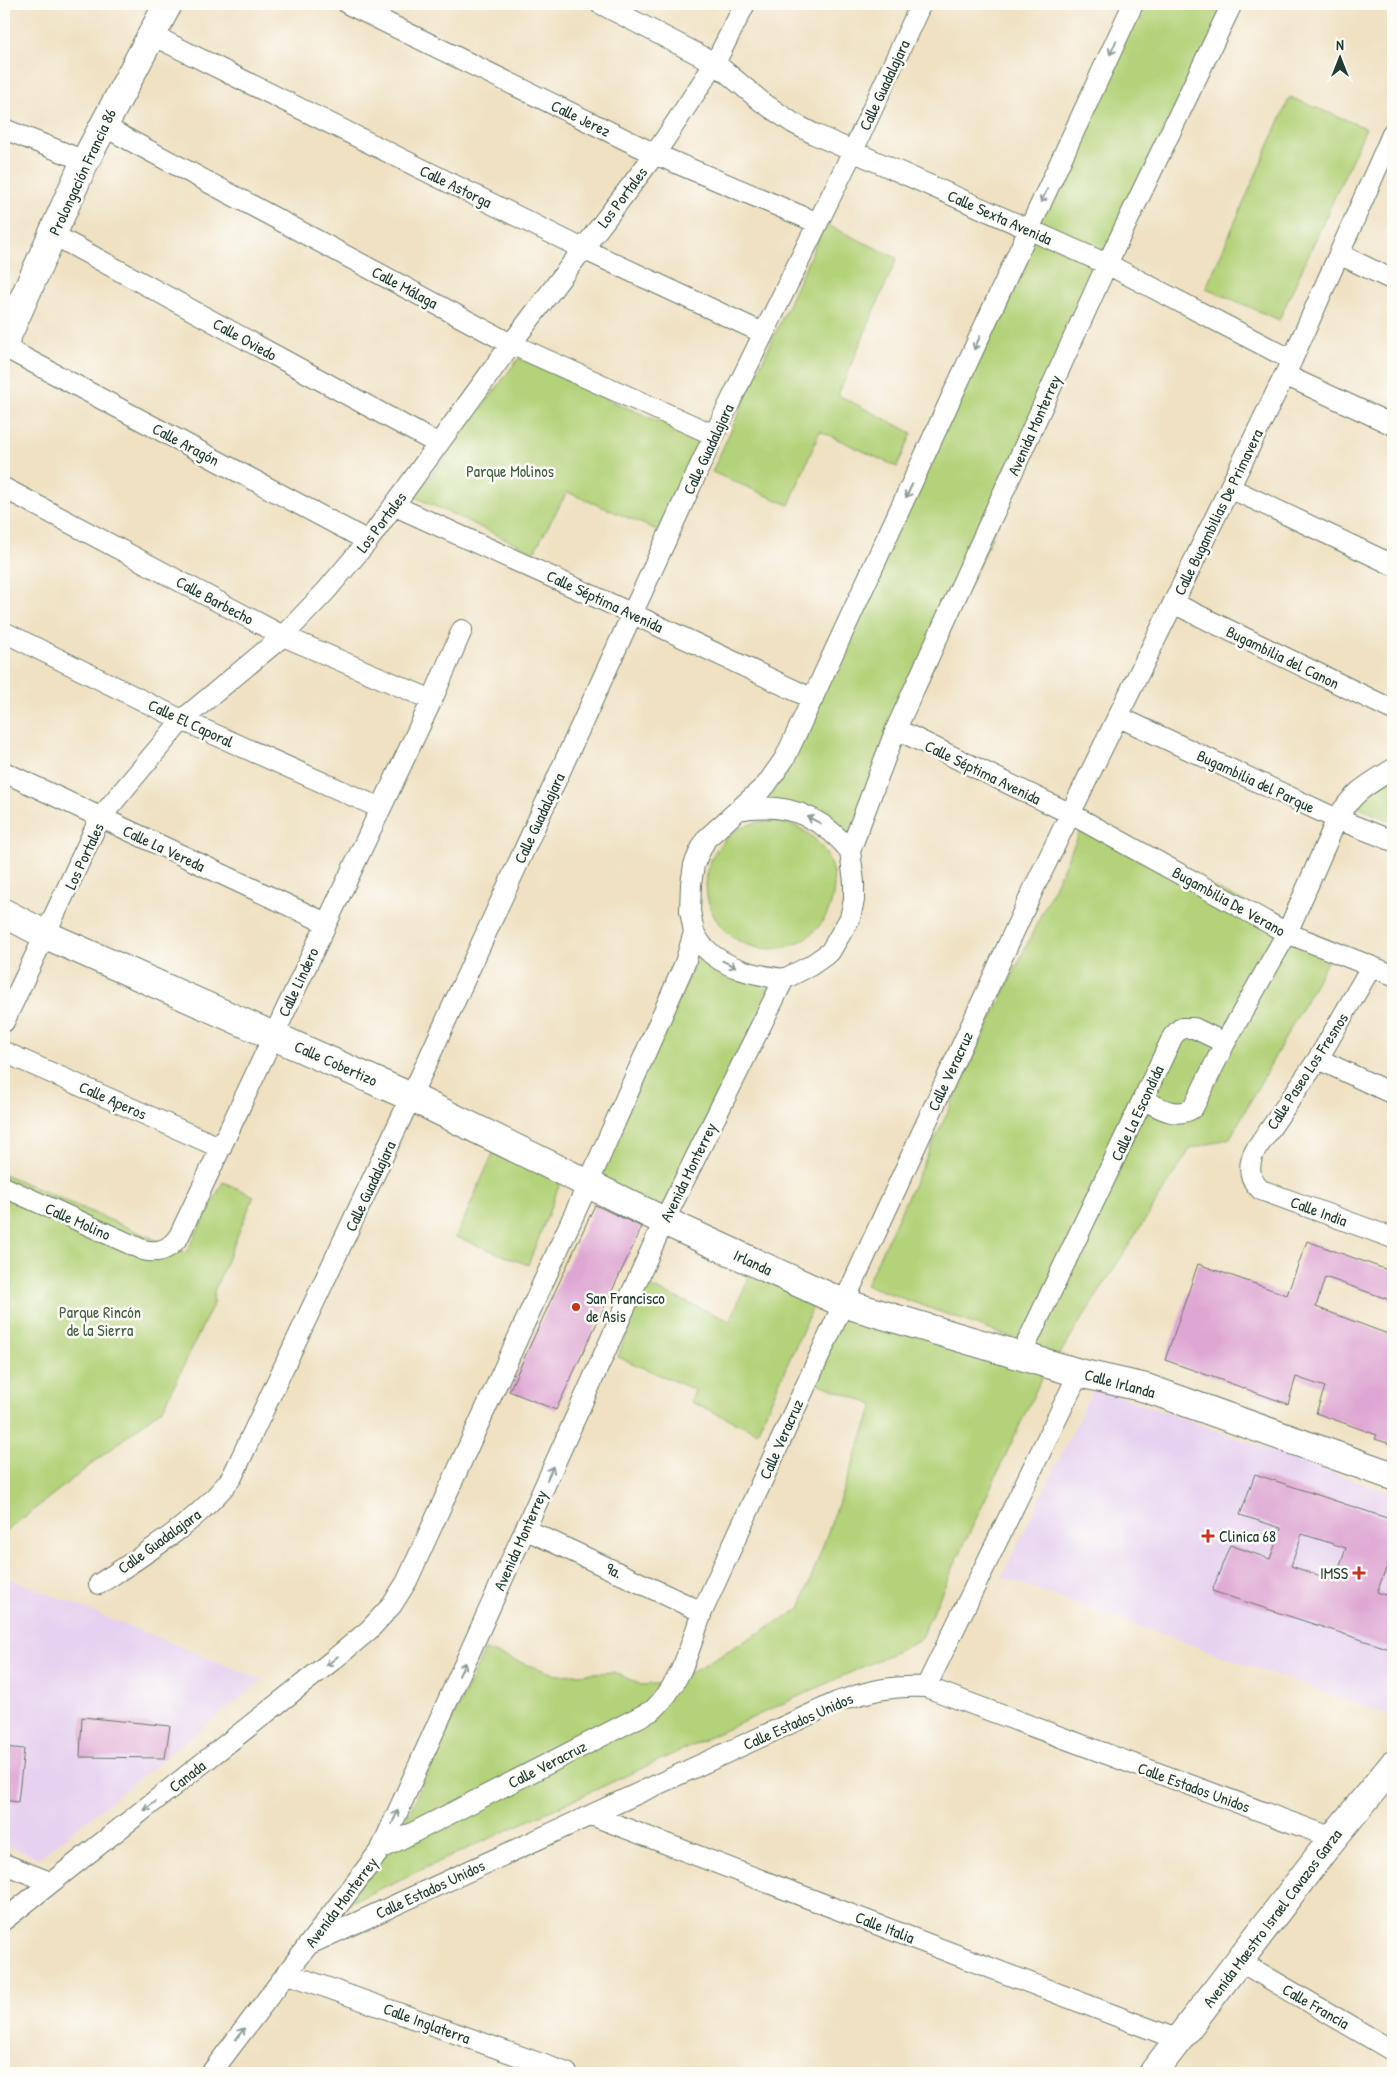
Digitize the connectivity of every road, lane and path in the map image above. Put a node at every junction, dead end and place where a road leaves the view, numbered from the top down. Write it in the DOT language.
graph roads {
  1 [pos="168,4"];
  2 [pos="348,4"];
  3 [pos="601,4"];
  4 [pos="745,4"];
  5 [pos="921,4"];
  6 [pos="1133,4"];
  7 [pos="1232,4"];
  8 [pos="152,35"];
  9 [pos="715,63"];
  10 [pos="103,126"];
  11 [pos="4,128"];
  12 [pos="1391,143"];
  13 [pos="852,152"];
  14 [pos="654,154"];
  15 [pos="85,161"];
  16 [pos="818,223"];
  17 [pos="1029,229"];
  18 [pos="52,234"];
  19 [pos="583,249"];
  20 [pos="1339,254"];
  21 [pos="1107,264"];
  22 [pos="1393,280"];
  23 [pos="763,333"];
  24 [pos="511,344"];
  25 [pos="4,345"];
  26 [pos="1289,368"];
  27 [pos="1393,425"];
  28 [pos="714,435"];
  29 [pos="438,444"];
  30 [pos="4,488"];
  31 [pos="1230,488"];
  32 [pos="395,506"];
  33 [pos="368,542"];
  34 [pos="1393,565"];
  35 [pos="1173,604"];
  36 [pos="633,614"];
  37 [pos="462,630"];
  38 [pos="4,632"];
  39 [pos="283,636"];
  40 [pos="813,699"];
  41 [pos="432,700"];
  42 [pos="1393,710"];
  43 [pos="1119,717"];
  44 [pos="182,720"];
  45 [pos="896,729"];
  46 [pos="1393,769"];
  47 [pos="4,772"];
  48 [pos="380,808"];
  49 [pos="738,810"];
  50 [pos="1071,814"];
  51 [pos="100,818"];
  52 [pos="1337,819"];
  53 [pos="1393,841"];
  54 [pos="850,851"];
  55 [pos="1034,888"];
  56 [pos="4,913"];
  57 [pos="326,923"];
  58 [pos="694,932"];
  59 [pos="1287,933"];
  60 [pos="46,935"];
  61 [pos="1371,967"];
  62 [pos="1393,976"];
  63 [pos="784,979"];
  64 [pos="4,1022"];
  65 [pos="273,1035"];
  66 [pos="1225,1042"];
  67 [pos="4,1052"];
  68 [pos="1318,1059"];
  69 [pos="1393,1094"];
  70 [pos="411,1098"];
  71 [pos="1144,1100"];
  72 [pos="221,1148"];
  73 [pos="1250,1178"];
  74 [pos="588,1184"];
  75 [pos="4,1187"];
  76 [pos="664,1221"];
  77 [pos="1393,1238"];
  78 [pos="154,1253"];
  79 [pos="843,1303"];
  80 [pos="1021,1356"];
  81 [pos="1079,1373"];
  82 [pos="1393,1476"];
  83 [pos="525,1529"];
  84 [pos="99,1584"];
  85 [pos="702,1612"];
  86 [pos="926,1687"];
  87 [pos="1393,1765"];
  88 [pos="591,1815"];
  89 [pos="1333,1838"];
  90 [pos="381,1849"];
  91 [pos="4,1864"];
  92 [pos="50,1882"];
  93 [pos="4,1920"];
  94 [pos="308,1945"];
  95 [pos="1239,1961"];
  96 [pos="286,1974"];
  97 [pos="1179,2040"];
  98 [pos="1393,2051"];
  99 [pos="211,2073"];
  100 [pos="567,2073"];
  101 [pos="1153,2073"];
  1 -- 8 [label="street, Prolongación Francia 86"];
  2 -- 14 [label="street, Calle Jerez"];
  3 -- 9 [label="street, Calle Sexta Avenida"];
  4 -- 9 [label="street, Los Portales"];
  5 -- 13 [label="street, Calle Guadalajara"];
  6 -- 17 [label="street, one-way"];
  7 -- 21 [label="street, Avenida Monterrey"];
  8 -- 10 [label="street, Prolongación Francia 86"];
  8 -- 19 [label="street, Calle Astorga"];
  9 -- 13 [label="street, Calle Sexta Avenida"];
  9 -- 14 [label="street, Los Portales"];
  10 -- 15 [label="street, Prolongación Francia 86"];
  10 -- 24 [label="street, Calle Málaga"];
  11 -- 15 [label="street"];
  12 -- 20 [label="street, Calle Bugambilias De Primavera"];
  13 -- 16 [label="street, Calle Guadalajara"];
  13 -- 17 [label="street, Calle Sexta Avenida"];
  14 -- 16 [label="street, Calle Jerez"];
  14 -- 19 [label="street, Los Portales"];
  15 -- 18 [label="street, Prolongación Francia 86"];
  16 -- 23 [label="street, Calle Guadalajara"];
  17 -- 21 [label="street, Calle Sexta Avenida"];
  17 -- 40 [label="street, one-way"];
  18 -- 25 [label="street, Prolongación Francia 86"];
  18 -- 29 [label="street, Calle Oviedo"];
  19 -- 23 [label="street, Calle Astorga"];
  19 -- 24 [label="street, Los Portales"];
  20 -- 22 [label="street"];
  20 -- 26 [label="street, Calle Bugambilias De Primavera"];
  21 -- 26 [label="street, Calle Sexta Avenida"];
  21 -- 45 [label="street, Avenida Monterrey"];
  23 -- 28 [label="street, Calle Guadalajara"];
  24 -- 28 [label="street, Calle Málaga"];
  24 -- 29 [label="street, Los Portales"];
  25 -- 33 [label="street, Calle Aragón"];
  26 -- 27 [label="street, Calle Sexta Avenida"];
  26 -- 31 [label="street, Calle Bugambilias De Primavera"];
  28 -- 36 [label="street, Calle Guadalajara"];
  29 -- 32 [label="street, Los Portales"];
  30 -- 39 [label="street, Calle Barbecho"];
  31 -- 34 [label="street"];
  31 -- 35 [label="street, Calle Bugambilias De Primavera"];
  32 -- 33 [label="street, Los Portales"];
  32 -- 36 [label="street, Calle Séptima Avenida"];
  33 -- 39 [label="street, Los Portales"];
  35 -- 42 [label="street, Bugambilia del Canon"];
  35 -- 43 [label="street, Calle Bugambilias De Primavera"];
  36 -- 40 [label="street, Calle Séptima Avenida"];
  36 -- 70 [label="street, Calle Guadalajara"];
  37 -- 41 [label="street, Calle Lindero"];
  38 -- 44 [label="street, Calle El Caporal"];
  39 -- 41 [label="street, Calle Barbecho"];
  39 -- 44 [label="street, Los Portales"];
  40 -- 49 [label="street"];
  41 -- 48 [label="street, Calle Lindero"];
  43 -- 50 [label="street, Calle Bugambilias De Primavera"];
  43 -- 52 [label="street, Bugambilia del Parque"];
  44 -- 48 [label="street, Calle El Caporal"];
  44 -- 51 [label="street, Los Portales"];
  45 -- 50 [label="street, Calle Séptima Avenida"];
  45 -- 54 [label="street, Avenida Monterrey"];
  46 -- 52 [label="street"];
  47 -- 51 [label="street, Calle La Vereda"];
  48 -- 57 [label="street, Calle Lindero"];
  54 -- 49 [label="street, one-way"];
  49 -- 58 [label="street"];
  50 -- 55 [label="street, Calle Bugambilias De Primavera"];
  50 -- 59 [label="street, Bugambilia De Verano"];
  51 -- 57 [label="street, Calle La Vereda"];
  51 -- 60 [label="street, Los Portales"];
  52 -- 53 [label="street, Bugambilia del Parque"];
  52 -- 59 [label="street"];
  54 -- 63 [label="street, Avenida Monterrey"];
  55 -- 79 [label="street, Calle Veracruz"];
  56 -- 60 [label="street, Calle Cobertizo"];
  57 -- 65 [label="street, Calle Lindero"];
  58 -- 63 [label="street, one-way"];
  58 -- 74 [label="street"];
  59 -- 61 [label="street, Bugambilia De Verano"];
  59 -- 66 [label="street"];
  60 -- 64 [label="street, Los Portales"];
  60 -- 65 [label="street, Calle Cobertizo"];
  61 -- 62 [label="street, Bugambilia De Verano"];
  61 -- 68 [label="street, Calle Paseo Los Fresnos"];
  63 -- 76 [label="street, Avenida Monterrey"];
  65 -- 70 [label="street, Calle Cobertizo"];
  65 -- 72 [label="street, Calle Lindero"];
  66 -- 71 [label="street"];
  66 -- 71 [label="street, Calle La Escondida"];
  67 -- 72 [label="street, Calle Aperos"];
  68 -- 69 [label="street"];
  68 -- 73 [label="street, Calle Paseo Los Fresnos"];
  70 -- 74 [label="street, Calle Cobertizo"];
  70 -- 84 [label="street, Calle Guadalajara"];
  71 -- 80 [label="street, Calle La Escondida"];
  72 -- 78 [label="street, Calle Lindero"];
  73 -- 77 [label="street, Calle India"];
  74 -- 76 [label="street, Calle Cobertizo"];
  74 -- 92 [label="street, Canada, one-way"];
  75 -- 78 [label="street, Calle Molino"];
  76 -- 79 [label="street, Irlanda"];
  83 -- 76 [label="street, Avenida Monterrey, one-way"];
  79 -- 80 [label="street, Calle Irlanda"];
  79 -- 85 [label="street, Calle Veracruz"];
  80 -- 81 [label="street, Calle Irlanda"];
  81 -- 82 [label="street, Calle Irlanda"];
  81 -- 86 [label="street"];
  83 -- 85 [label="street, 9a."];
  90 -- 83 [label="street, Avenida Monterrey, one-way"];
  85 -- 90 [label="street, Calle Veracruz"];
  86 -- 88 [label="street, Calle Estados Unidos"];
  86 -- 89 [label="street, Calle Estados Unidos"];
  87 -- 89 [label="street, Avenida Maestro Israel Cavazos Garza"];
  88 -- 94 [label="street, Calle Estados Unidos"];
  88 -- 97 [label="street, Calle Italia"];
  89 -- 95 [label="street, Avenida Maestro Israel Cavazos Garza"];
  90 -- 94 [label="street, Avenida Monterrey"];
  91 -- 92 [label="street"];
  92 -- 93 [label="street, Canada"];
  94 -- 96 [label="street, Avenida Monterrey"];
  95 -- 97 [label="street, Avenida Maestro Israel Cavazos Garza"];
  95 -- 98 [label="street, Calle Francia"];
  99 -- 96 [label="street, Avenida Monterrey, one-way"];
  96 -- 100 [label="street, Calle Inglaterra"];
  97 -- 101 [label="street, Avenida Maestro Israel Cavazos Garza"];
}
